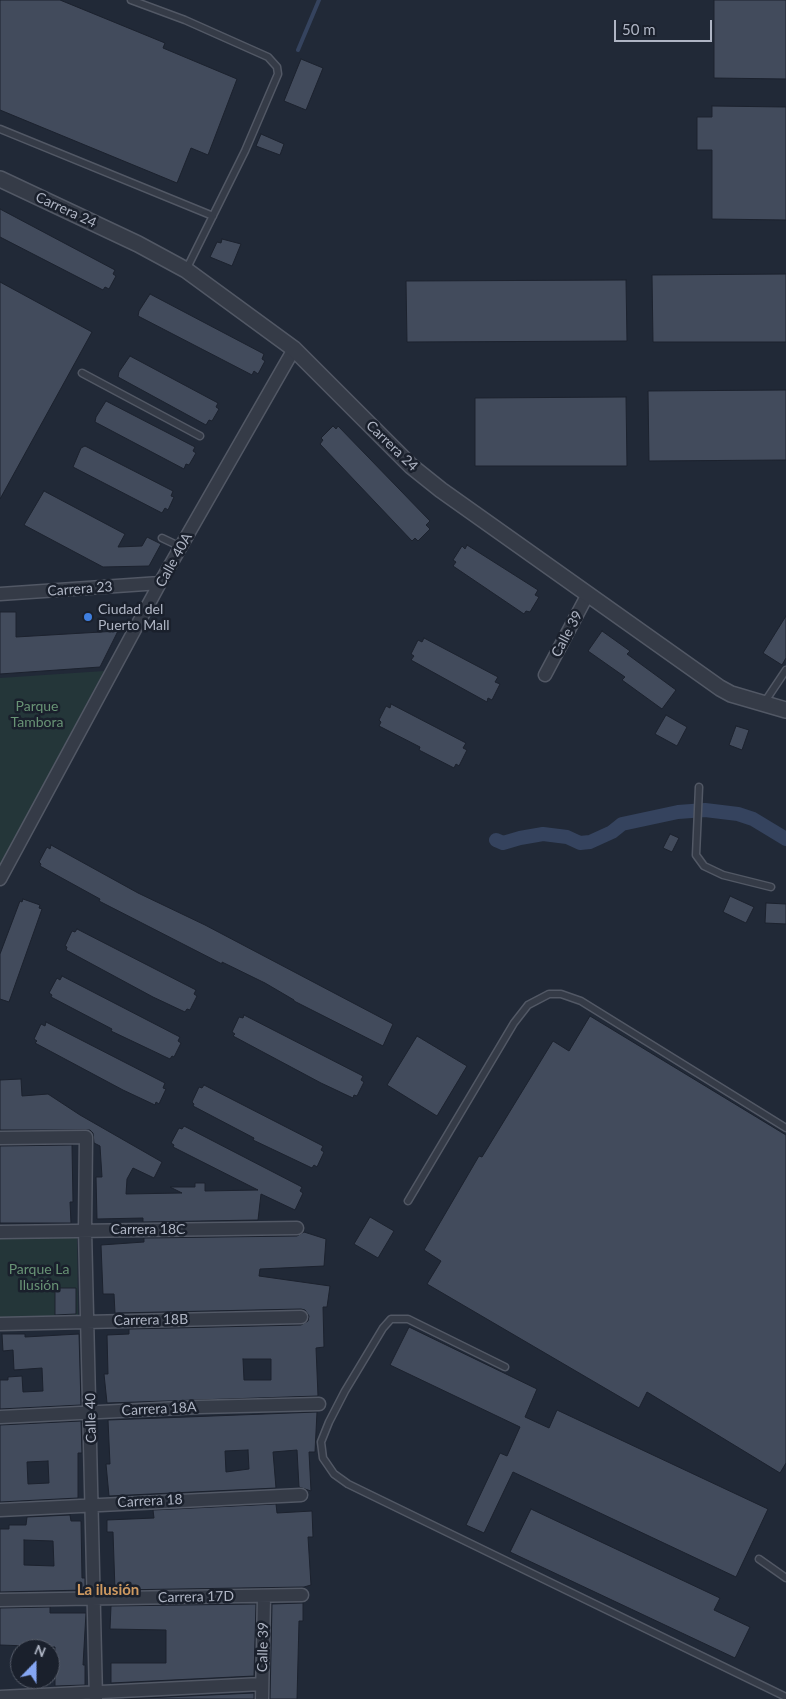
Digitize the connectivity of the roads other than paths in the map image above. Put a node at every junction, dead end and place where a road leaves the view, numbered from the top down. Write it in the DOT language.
graph roads {
  1 [pos="131,0"];
  2 [pos="151,3"];
  3 [pos="0,129"];
  4 [pos="0,179"];
  5 [pos="213,216"];
  6 [pos="186,270"];
  7 [pos="294,349"];
  8 [pos="82,373"];
  9 [pos="200,436"];
  10 [pos="162,538"];
  11 [pos="181,548"];
  12 [pos="160,583"];
  13 [pos="0,594"];
  14 [pos="588,594"];
  15 [pos="786,670"];
  16 [pos="545,675"];
  17 [pos="764,704"];
  18 [pos="786,710"];
  19 [pos="699,787"];
  20 [pos="0,879"];
  21 [pos="770,887"];
  22 [pos="786,1128"];
  23 [pos="0,1138"];
  24 [pos="408,1201"];
  25 [pos="297,1228"];
  26 [pos="85,1230"];
  27 [pos="0,1232"];
  28 [pos="302,1317"];
  29 [pos="88,1322"];
  30 [pos="0,1324"];
  31 [pos="505,1367"];
  32 [pos="319,1404"];
  33 [pos="91,1414"];
  34 [pos="0,1417"];
  35 [pos="300,1494"];
  36 [pos="92,1504"];
  37 [pos="0,1510"];
  38 [pos="759,1559"];
  39 [pos="786,1578"];
  40 [pos="264,1596"];
  41 [pos="302,1596"];
  42 [pos="95,1598"];
  43 [pos="0,1600"];
  44 [pos="262,1684"];
  45 [pos="96,1696"];
  46 [pos="0,1697"];
  47 [pos="786,1697"];
  48 [pos="262,1699"];
  1 -- 2 [label="lane"];
  2 -- 5 [label="lane"];
  3 -- 5 [label="lane"];
  4 -- 6 [label="street, Carrera 24"];
  5 -- 6 [label="lane"];
  6 -- 7 [label="street, Carrera 24"];
  7 -- 11 [label="street, Calle 40A"];
  7 -- 14 [label="street, Carrera 24"];
  8 -- 9 [label="lane"];
  10 -- 11 [label="lane"];
  11 -- 12 [label="street, Calle 40A"];
  12 -- 13 [label="street, Carrera 23"];
  12 -- 20 [label="street, Calle 40A"];
  14 -- 16 [label="street, Calle 39"];
  14 -- 17 [label="street, Carrera 24"];
  15 -- 17 [label="lane"];
  17 -- 18 [label="street, Carrera 24"];
  19 -- 21 [label="lane"];
  22 -- 24 [label="lane"];
  23 -- 26 [label="street, Calle 40"];
  25 -- 26 [label="street, Carrera 18C"];
  26 -- 27 [label="street, Carrera 18C"];
  26 -- 29 [label="street, Calle 40"];
  28 -- 29 [label="street, Carrera 18B"];
  29 -- 30 [label="street, Carrera 18B"];
  29 -- 33 [label="street, Calle 40"];
  31 -- 47 [label="lane"];
  32 -- 33 [label="street, Carrera 18A"];
  33 -- 34 [label="street, Carrera 18A"];
  33 -- 36 [label="street, Calle 40"];
  35 -- 36 [label="street, Carrera 18"];
  36 -- 37 [label="street, Carrera 18"];
  36 -- 42 [label="street, Calle 40"];
  38 -- 39 [label="lane"];
  40 -- 41 [label="street, Carrera 17D"];
  40 -- 42 [label="street, Carrera 17D"];
  40 -- 44 [label="street, Calle 39"];
  42 -- 43 [label="street, Carrera 17D"];
  42 -- 45 [label="street, Calle 40"];
  44 -- 45 [label="street"];
  44 -- 48 [label="street, Calle 39"];
  45 -- 46 [label="street"];
}
